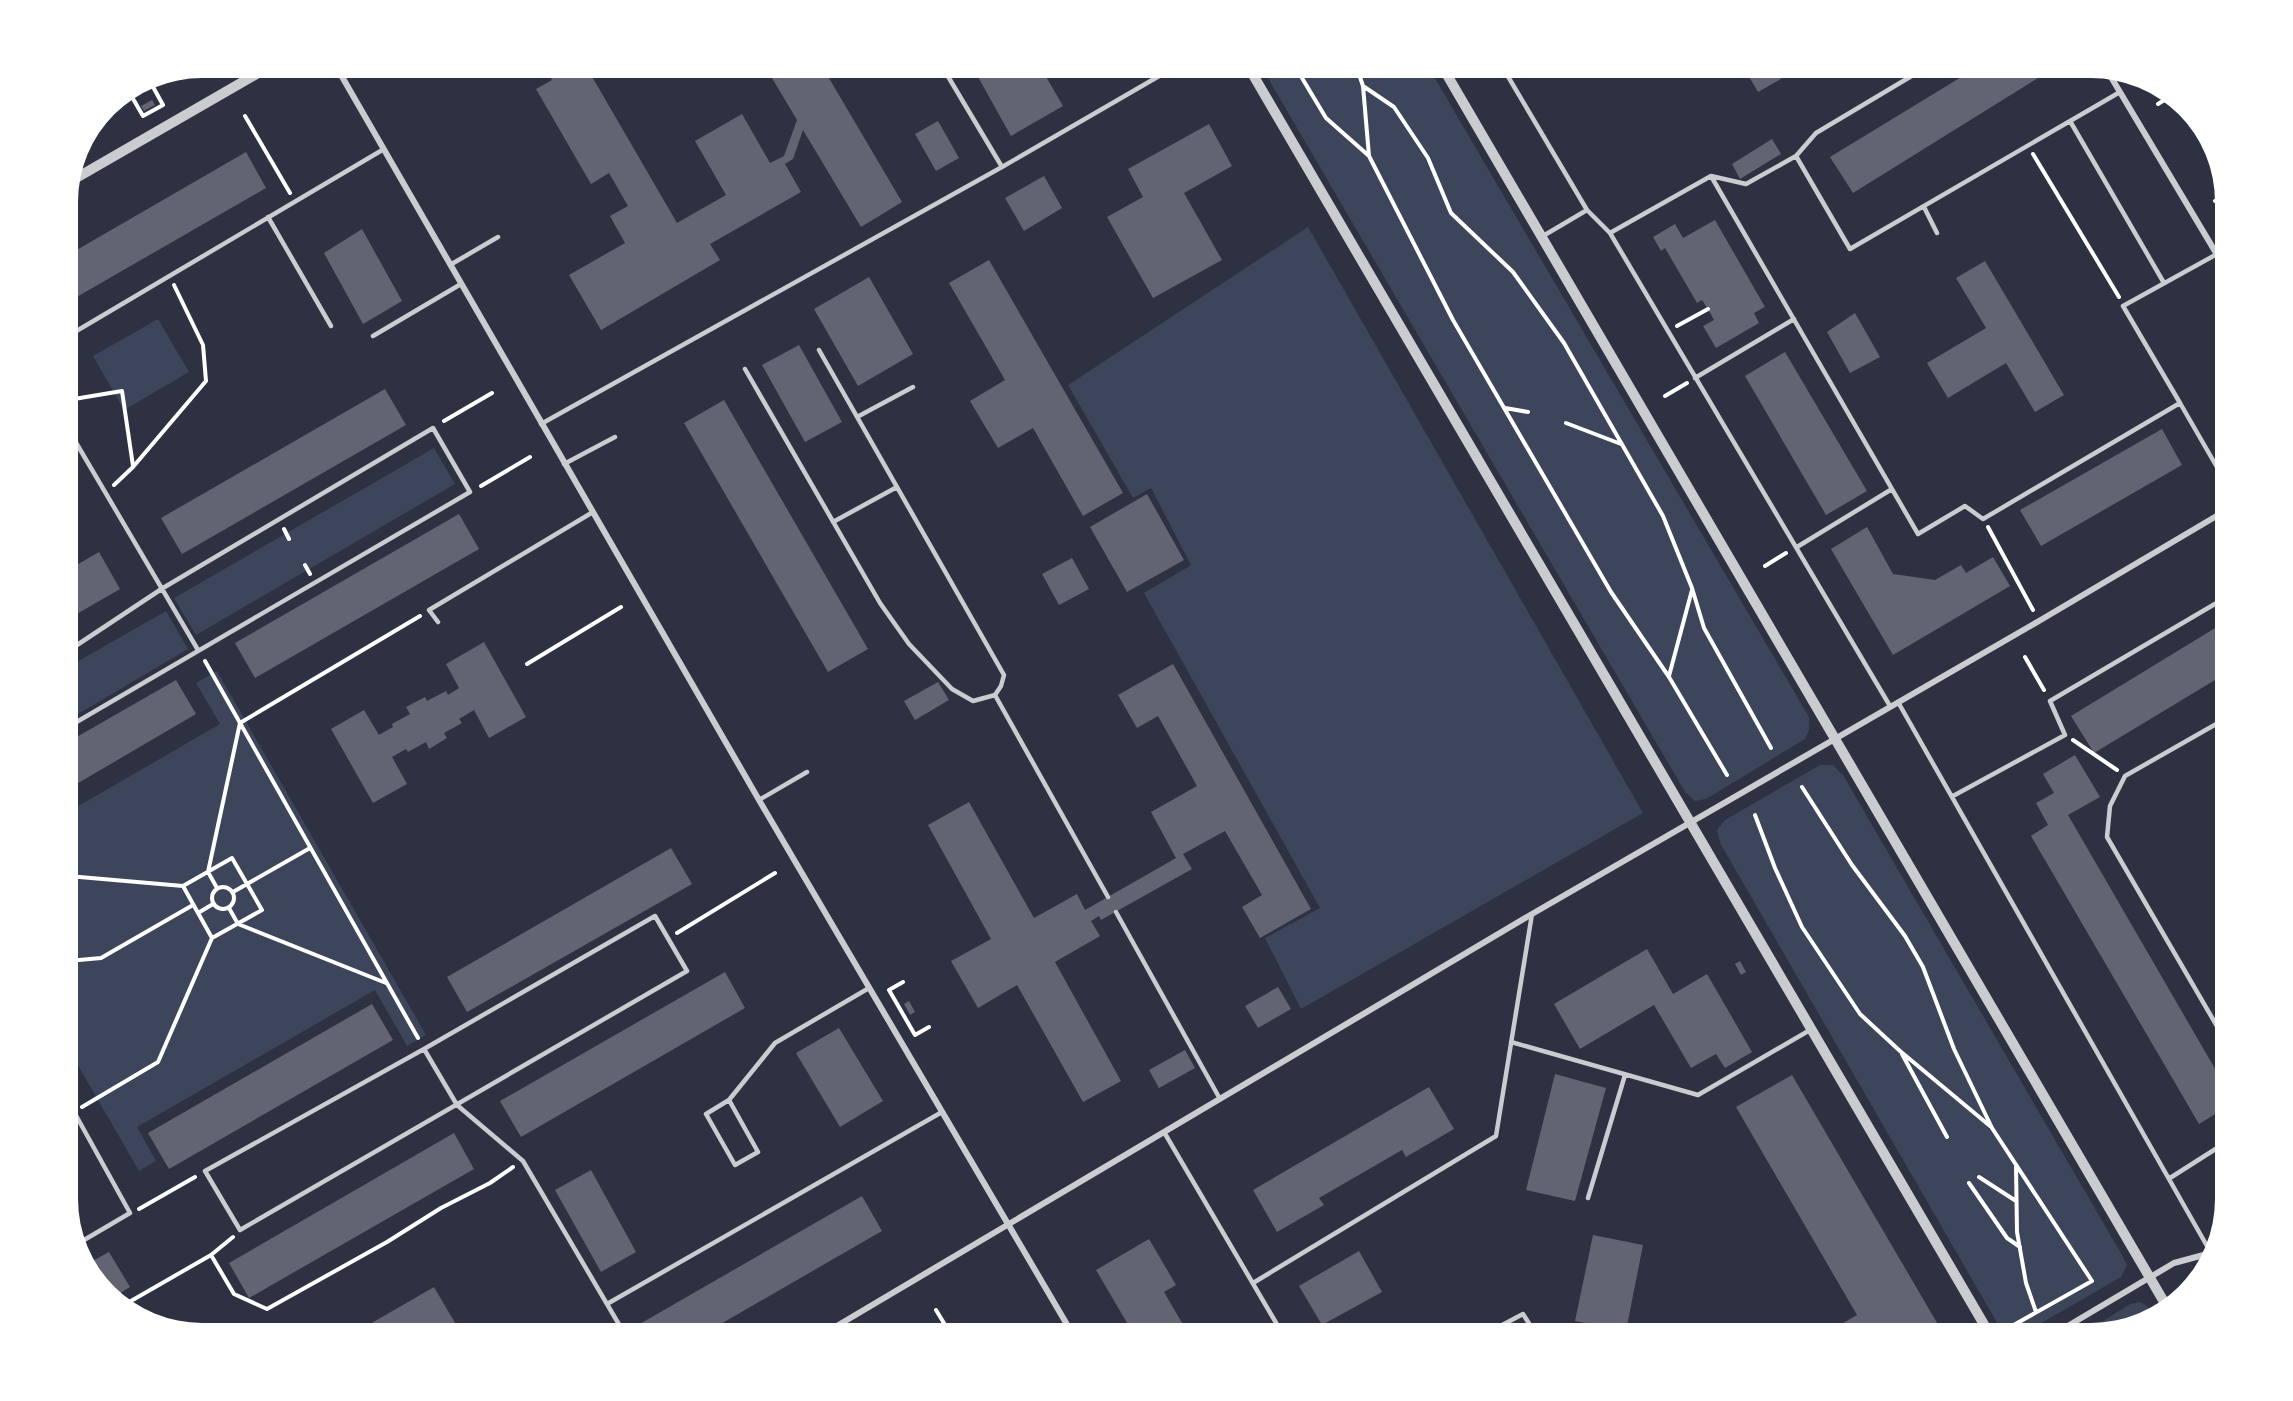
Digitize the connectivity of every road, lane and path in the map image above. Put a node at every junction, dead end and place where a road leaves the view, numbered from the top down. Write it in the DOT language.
graph roads {
  1 [pos="250,78"];
  2 [pos="343,78"];
  3 [pos="949,78"];
  4 [pos="1156,78"];
  5 [pos="1255,78"];
  6 [pos="1302,78"];
  7 [pos="1360,78"];
  8 [pos="1449,78"];
  9 [pos="1509,78"];
  10 [pos="1908,78"];
  11 [pos="2113,80"];
  12 [pos="1363,86"];
  13 [pos="154,88"];
  14 [pos="2120,92"];
  15 [pos="133,99"];
  16 [pos="2162,101"];
  17 [pos="2158,104"];
  18 [pos="244,116"];
  19 [pos="2070,121"];
  20 [pos="2028,146"];
  21 [pos="384,148"];
  22 [pos="1369,156"];
  23 [pos="1796,156"];
  24 [pos="1002,167"];
  25 [pos="81,176"];
  26 [pos="1711,176"];
  27 [pos="295,201"];
  28 [pos="1924,207"];
  29 [pos="1587,210"];
  30 [pos="268,218"];
  31 [pos="1610,233"];
  32 [pos="1937,233"];
  33 [pos="498,237"];
  34 [pos="1542,237"];
  35 [pos="2215,251"];
  36 [pos="2215,255"];
  37 [pos="450,265"];
  38 [pos="169,276"];
  39 [pos="2164,283"];
  40 [pos="461,284"];
  41 [pos="2124,306"];
  42 [pos="1708,309"];
  43 [pos="1794,319"];
  44 [pos="331,326"];
  45 [pos="78,330"];
  46 [pos="1668,331"];
  47 [pos="373,336"];
  48 [pos="819,350"];
  49 [pos="745,369"];
  50 [pos="1695,378"];
  51 [pos="913,387"];
  52 [pos="492,393"];
  53 [pos="1665,396"];
  54 [pos="78,398"];
  55 [pos="2180,404"];
  56 [pos="1504,408"];
  57 [pos="1528,412"];
  58 [pos="857,417"];
  59 [pos="1566,423"];
  60 [pos="541,424"];
  61 [pos="433,428"];
  62 [pos="615,437"];
  63 [pos="1622,444"];
  64 [pos="78,446"];
  65 [pos="530,457"];
  66 [pos="564,464"];
  67 [pos="2215,464"];
  68 [pos="134,467"];
  69 [pos="897,487"];
  70 [pos="1892,489"];
  71 [pos="105,492"];
  72 [pos="470,492"];
  73 [pos="593,512"];
  74 [pos="2215,517"];
  75 [pos="1983,519"];
  76 [pos="834,522"];
  77 [pos="1797,547"];
  78 [pos="1765,566"];
  79 [pos="163,588"];
  80 [pos="1692,588"];
  81 [pos="2215,604"];
  82 [pos="621,608"];
  83 [pos="429,610"];
  84 [pos="2039,621"];
  85 [pos="438,622"];
  86 [pos="78,644"];
  87 [pos="198,650"];
  88 [pos="2025,657"];
  89 [pos="527,664"];
  90 [pos="1669,677"];
  91 [pos="995,695"];
  92 [pos="2050,701"];
  93 [pos="1898,702"];
  94 [pos="1890,706"];
  95 [pos="78,721"];
  96 [pos="240,723"];
  97 [pos="2215,725"];
  98 [pos="2066,735"];
  99 [pos="1836,738"];
  100 [pos="1771,748"];
  101 [pos="807,772"];
  102 [pos="1727,775"];
  103 [pos="2125,776"];
  104 [pos="1802,787"];
  105 [pos="1953,796"];
  106 [pos="759,800"];
  107 [pos="1755,815"];
  108 [pos="1690,823"];
  109 [pos="310,848"];
  110 [pos="208,872"];
  111 [pos="775,873"];
  112 [pos="78,877"];
  113 [pos="248,884"];
  114 [pos="183,886"];
  115 [pos="218,888"];
  116 [pos="233,892"];
  117 [pos="1108,897"];
  118 [pos="213,904"];
  119 [pos="193,905"];
  120 [pos="229,908"];
  121 [pos="1116,912"];
  122 [pos="198,913"];
  123 [pos="1532,914"];
  124 [pos="238,924"];
  125 [pos="212,938"];
  126 [pos="668,939"];
  127 [pos="78,960"];
  128 [pos="903,982"];
  129 [pos="387,983"];
  130 [pos="869,988"];
  131 [pos="2215,1024"];
  132 [pos="930,1027"];
  133 [pos="1810,1030"];
  134 [pos="1511,1042"];
  135 [pos="424,1049"];
  136 [pos="1900,1051"];
  137 [pos="1625,1075"];
  138 [pos="1220,1099"];
  139 [pos="729,1100"];
  140 [pos="457,1106"];
  141 [pos="78,1110"];
  142 [pos="942,1112"];
  143 [pos="78,1119"];
  144 [pos="1992,1128"];
  145 [pos="1164,1132"];
  146 [pos="1947,1137"];
  147 [pos="2215,1150"];
  148 [pos="523,1161"];
  149 [pos="2016,1165"];
  150 [pos="205,1171"];
  151 [pos="1979,1178"];
  152 [pos="2169,1178"];
  153 [pos="1969,1183"];
  154 [pos="1588,1198"];
  155 [pos="2016,1202"];
  156 [pos="130,1213"];
  157 [pos="1008,1224"];
  158 [pos="240,1230"];
  159 [pos="85,1240"];
  160 [pos="2206,1245"];
  161 [pos="2020,1247"];
  162 [pos="211,1255"];
  163 [pos="2201,1256"];
  164 [pos="2150,1278"];
  165 [pos="1253,1283"];
  166 [pos="2163,1299"];
  167 [pos="132,1300"];
  168 [pos="607,1304"];
  169 [pos="936,1310"];
  170 [pos="2036,1312"];
  171 [pos="618,1323"];
  172 [pos="843,1323"];
  173 [pos="944,1323"];
  174 [pos="1066,1323"];
  175 [pos="1276,1323"];
  176 [pos="1507,1323"];
  177 [pos="1528,1323"];
  178 [pos="1983,1323"];
  179 [pos="2017,1323"];
  180 [pos="2074,1323"];
  1 -- 25 [label="street"];
  2 -- 21 [label="street"];
  3 -- 24 [label="lane"];
  4 -- 24 [label="lane"];
  5 -- 108 [label="street"];
  6 -- 22 [label="path"];
  7 -- 12 [label="path"];
  8 -- 34 [label="street"];
  9 -- 29 [label="lane"];
  10 -- 23 [label="lane"];
  11 -- 14 [label="street"];
  12 -- 22 [label="path"];
  12 -- 63 [label="path"];
  13 -- 15 [label="path"];
  14 -- 19 [label="lane"];
  14 -- 35 [label="street"];
  16 -- 17 [label="path"];
  18 -- 27 [label="path"];
  19 -- 20 [label="lane"];
  19 -- 39 [label="lane"];
  20 -- 28 [label="lane"];
  20 -- 41 [label="path"];
  21 -- 27 [label="lane"];
  21 -- 37 [label="street"];
  22 -- 56 [label="path"];
  23 -- 26 [label="lane"];
  23 -- 28 [label="lane"];
  24 -- 60 [label="lane"];
  26 -- 31 [label="lane"];
  26 -- 43 [label="lane"];
  27 -- 30 [label="lane"];
  28 -- 32 [label="lane"];
  29 -- 31 [label="lane"];
  29 -- 34 [label="lane"];
  30 -- 38 [label="lane"];
  30 -- 44 [label="lane"];
  31 -- 46 [label="lane"];
  33 -- 37 [label="lane"];
  34 -- 99 [label="street"];
  36 -- 39 [label="lane"];
  37 -- 40 [label="street"];
  38 -- 45 [label="lane"];
  38 -- 68 [label="path"];
  39 -- 41 [label="lane"];
  40 -- 47 [label="lane"];
  40 -- 60 [label="street"];
  41 -- 55 [label="lane"];
  42 -- 46 [label="path"];
  43 -- 50 [label="lane"];
  43 -- 70 [label="lane"];
  46 -- 50 [label="lane"];
  48 -- 58 [label="lane"];
  49 -- 76 [label="lane"];
  50 -- 53 [label="path"];
  50 -- 77 [label="lane"];
  51 -- 58 [label="lane"];
  52 -- 61 [label="path"];
  54 -- 68 [label="path"];
  55 -- 67 [label="lane"];
  55 -- 75 [label="lane"];
  56 -- 57 [label="path"];
  56 -- 90 [label="path"];
  58 -- 69 [label="lane"];
  59 -- 63 [label="path"];
  60 -- 66 [label="street"];
  61 -- 72 [label="lane"];
  61 -- 79 [label="lane"];
  62 -- 66 [label="lane"];
  63 -- 80 [label="path"];
  64 -- 71 [label="lane"];
  65 -- 72 [label="path"];
  66 -- 73 [label="street"];
  68 -- 71 [label="path"];
  69 -- 76 [label="lane"];
  69 -- 91 [label="lane"];
  70 -- 75 [label="lane"];
  70 -- 77 [label="lane"];
  71 -- 79 [label="lane"];
  72 -- 87 [label="lane"];
  73 -- 83 [label="lane"];
  73 -- 106 [label="street"];
  74 -- 84 [label="street"];
  75 -- 84 [label="path"];
  76 -- 91 [label="lane"];
  77 -- 78 [label="path"];
  77 -- 94 [label="lane"];
  79 -- 86 [label="lane"];
  79 -- 87 [label="lane"];
  80 -- 90 [label="path"];
  80 -- 100 [label="path"];
  81 -- 92 [label="lane"];
  82 -- 89 [label="path"];
  83 -- 85 [label="lane"];
  83 -- 96 [label="path"];
  84 -- 93 [label="street"];
  87 -- 95 [label="lane"];
  87 -- 96 [label="path"];
  88 -- 92 [label="path"];
  90 -- 102 [label="path"];
  91 -- 117 [label="lane"];
  92 -- 98 [label="lane"];
  93 -- 94 [label="street"];
  93 -- 105 [label="lane"];
  94 -- 99 [label="street"];
  96 -- 109 [label="path"];
  96 -- 110 [label="path"];
  97 -- 103 [label="lane"];
  98 -- 103 [label="path"];
  98 -- 105 [label="lane"];
  99 -- 108 [label="street"];
  99 -- 164 [label="street"];
  101 -- 106 [label="lane"];
  103 -- 131 [label="lane"];
  104 -- 144 [label="path"];
  105 -- 152 [label="lane"];
  106 -- 130 [label="street"];
  107 -- 136 [label="path"];
  108 -- 123 [label="street"];
  108 -- 133 [label="street"];
  109 -- 113 [label="path"];
  109 -- 129 [label="path"];
  110 -- 113 [label="path"];
  110 -- 114 [label="path"];
  110 -- 115 [label="path"];
  111 -- 126 [label="path"];
  112 -- 114 [label="path"];
  113 -- 116 [label="path"];
  113 -- 124 [label="path"];
  114 -- 119 [label="path"];
  115 -- 116 [label="path"];
  115 -- 118 [label="path"];
  116 -- 120 [label="path"];
  118 -- 120 [label="path"];
  118 -- 122 [label="path"];
  119 -- 122 [label="path"];
  119 -- 127 [label="path"];
  120 -- 124 [label="path"];
  121 -- 138 [label="lane"];
  122 -- 125 [label="path"];
  123 -- 134 [label="lane"];
  123 -- 138 [label="street"];
  124 -- 125 [label="path"];
  124 -- 129 [label="path"];
  125 -- 141 [label="path"];
  126 -- 135 [label="lane"];
  126 -- 140 [label="lane"];
  128 -- 132 [label="path"];
  129 -- 135 [label="path"];
  130 -- 139 [label="lane"];
  130 -- 142 [label="street"];
  133 -- 137 [label="lane"];
  133 -- 178 [label="street"];
  134 -- 137 [label="lane"];
  134 -- 165 [label="lane"];
  135 -- 140 [label="lane"];
  135 -- 150 [label="lane"];
  136 -- 144 [label="path"];
  136 -- 146 [label="path"];
  137 -- 154 [label="lane"];
  138 -- 145 [label="street"];
  139 -- 139 [label="lane"];
  140 -- 148 [label="lane"];
  140 -- 158 [label="lane"];
  142 -- 157 [label="street"];
  142 -- 168 [label="lane"];
  143 -- 156 [label="lane"];
  144 -- 149 [label="path"];
  145 -- 157 [label="street"];
  145 -- 165 [label="lane"];
  147 -- 152 [label="lane"];
  148 -- 162 [label="path"];
  148 -- 168 [label="lane"];
  149 -- 155 [label="path"];
  149 -- 170 [label="path"];
  150 -- 156 [label="path"];
  150 -- 158 [label="lane"];
  151 -- 155 [label="path"];
  152 -- 160 [label="lane"];
  153 -- 161 [label="path"];
  155 -- 161 [label="path"];
  156 -- 159 [label="lane"];
  157 -- 172 [label="street"];
  157 -- 174 [label="street"];
  158 -- 162 [label="path"];
  161 -- 170 [label="path"];
  162 -- 167 [label="path"];
  163 -- 164 [label="street"];
  164 -- 166 [label="street"];
  164 -- 180 [label="street"];
  165 -- 175 [label="lane"];
  168 -- 171 [label="lane"];
  169 -- 173 [label="path"];
  170 -- 179 [label="path"];
  176 -- 177 [label="lane"];
}
